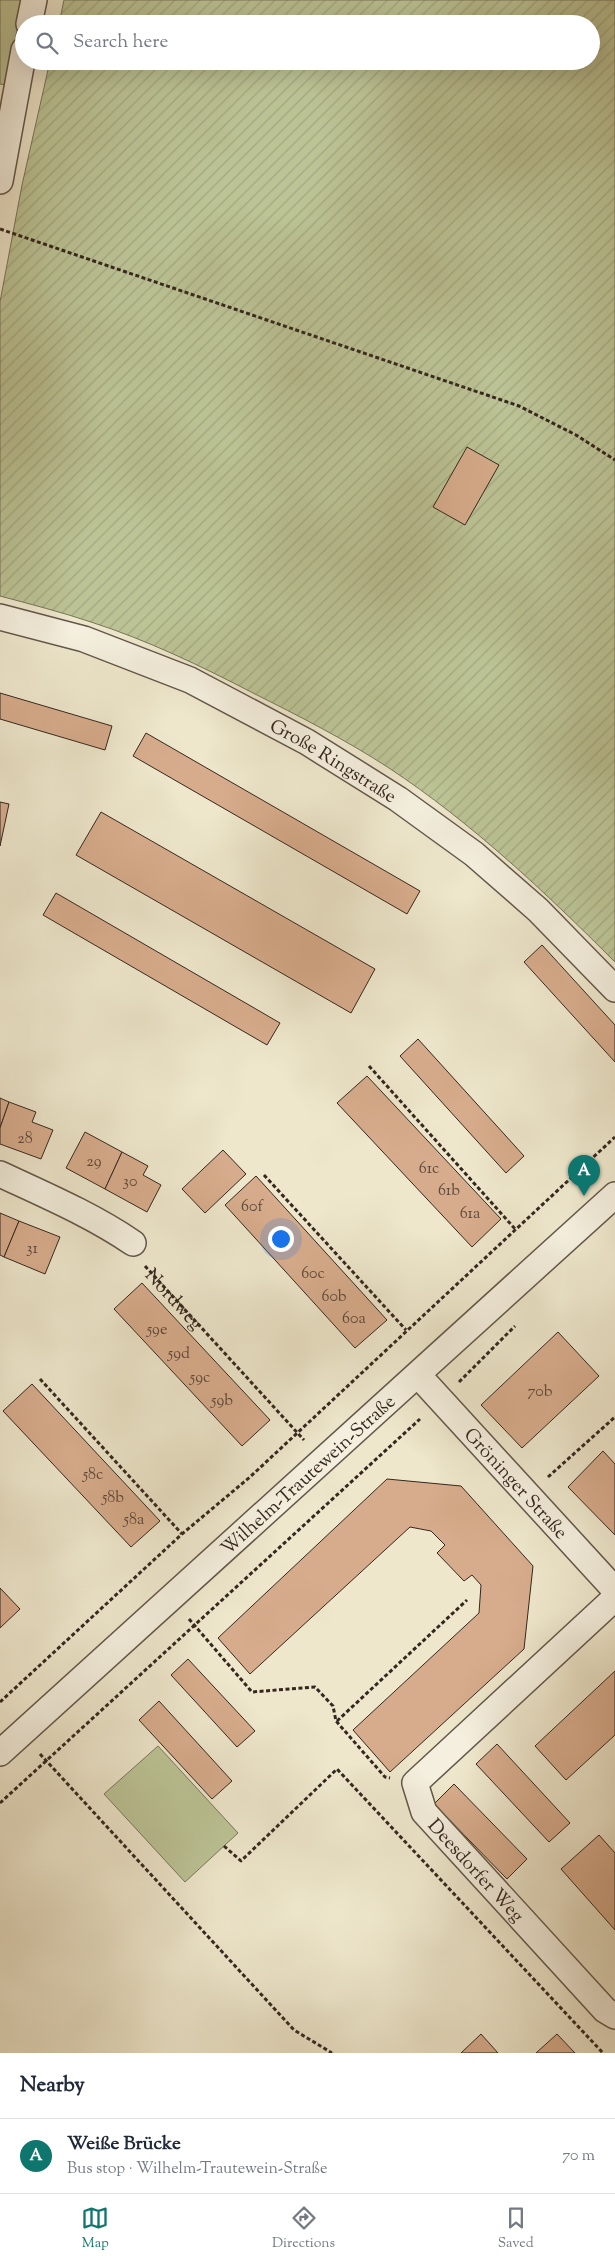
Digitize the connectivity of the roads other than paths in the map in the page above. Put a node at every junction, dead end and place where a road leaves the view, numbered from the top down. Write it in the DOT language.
graph roads {
  1 [pos="34,0"];
  2 [pos="31,15"];
  3 [pos="20,70"];
  4 [pos="0,181"];
  5 [pos="0,617"];
  6 [pos="615,989"];
  7 [pos="0,1174"];
  8 [pos="615,1195"];
  9 [pos="133,1244"];
  10 [pos="418,1375"];
  11 [pos="615,1590"];
  12 [pos="615,1598"];
  13 [pos="0,1753"];
  14 [pos="615,2016"];
  1 -- 2 [label="street"];
  3 -- 4 [label="street"];
  5 -- 6 [label="street, Große Ringstraße"];
  7 -- 9 [label="street"];
  8 -- 10 [label="street, Wilhelm-Trautewein-Straße"];
  10 -- 11 [label="street, Gröninger Straße"];
  10 -- 13 [label="street, Wilhelm-Trautewein-Straße"];
  12 -- 14 [label="street, Deesdorfer Weg"];
}
